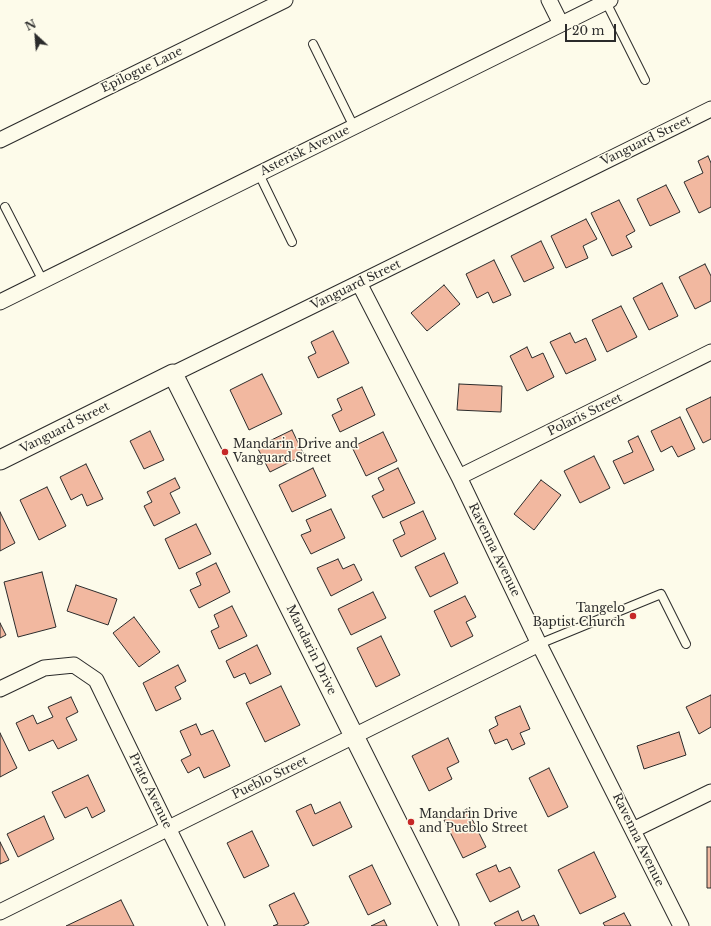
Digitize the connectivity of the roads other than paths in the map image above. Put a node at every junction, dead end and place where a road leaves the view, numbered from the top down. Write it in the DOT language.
graph roads {
  1 [pos="285,0"];
  2 [pos="549,0"];
  3 [pos="608,1"];
  4 [pos="561,24"];
  5 [pos="313,44"];
  6 [pos="645,80"];
  7 [pos="711,109"];
  8 [pos="354,127"];
  9 [pos="0,140"];
  10 [pos="258,174"];
  11 [pos="5,208"];
  12 [pos="292,242"];
  13 [pos="43,281"];
  14 [pos="359,283"];
  15 [pos="0,302"];
  16 [pos="711,352"];
  17 [pos="173,374"];
  18 [pos="0,460"];
  19 [pos="459,477"];
  20 [pos="539,644"];
  21 [pos="686,644"];
  22 [pos="0,689"];
  23 [pos="354,736"];
  24 [pos="711,792"];
  25 [pos="168,828"];
  26 [pos="633,830"];
  27 [pos="0,912"];
  28 [pos="217,926"];
  29 [pos="449,926"];
  30 [pos="681,926"];
  1 -- 9 [label="street, Epilogue Lane"];
  2 -- 4 [label="street"];
  3 -- 4 [label="street, Asterisk Avenue"];
  3 -- 6 [label="lane"];
  4 -- 8 [label="street, Asterisk Avenue"];
  5 -- 8 [label="lane"];
  7 -- 14 [label="street, Vanguard Street"];
  8 -- 10 [label="street, Asterisk Avenue"];
  10 -- 12 [label="lane"];
  10 -- 13 [label="street, Asterisk Avenue"];
  11 -- 13 [label="lane"];
  13 -- 15 [label="street, Asterisk Avenue"];
  14 -- 17 [label="street, Vanguard Street"];
  14 -- 19 [label="street, Ravenna Avenue"];
  16 -- 19 [label="street, Polaris Street"];
  17 -- 18 [label="street, Vanguard Street"];
  17 -- 23 [label="street, Mandarin Drive"];
  19 -- 20 [label="street, Ravenna Avenue"];
  20 -- 21 [label="lane"];
  20 -- 23 [label="street, Pueblo Street"];
  20 -- 26 [label="street, Ravenna Avenue"];
  22 -- 25 [label="street, Prato Avenue"];
  23 -- 25 [label="street, Pueblo Street"];
  23 -- 29 [label="street, Mandarin Drive"];
  24 -- 26 [label="street"];
  25 -- 27 [label="street, Pueblo Street"];
  25 -- 28 [label="street, Prato Avenue"];
  26 -- 30 [label="street, Ravenna Avenue"];
}
